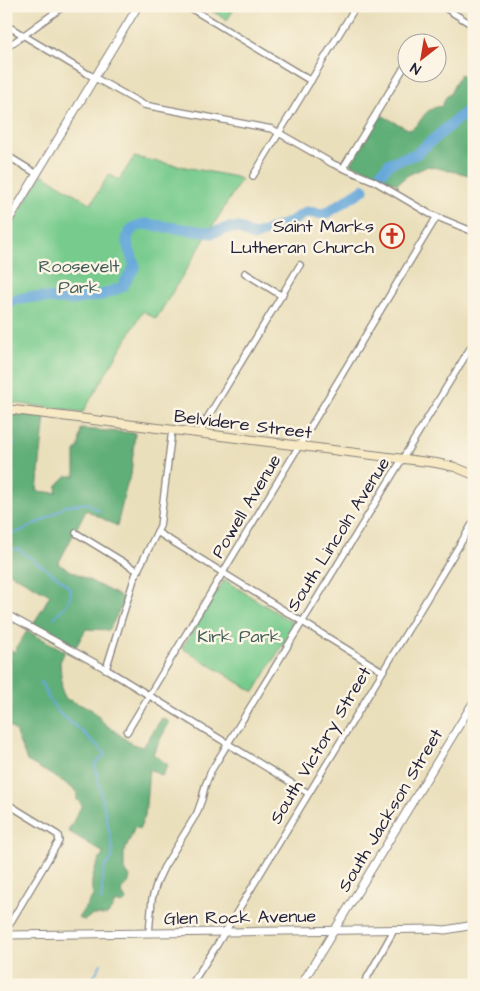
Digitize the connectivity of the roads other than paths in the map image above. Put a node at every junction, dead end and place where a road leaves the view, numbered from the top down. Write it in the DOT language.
graph roads {
  1 [pos="64,6"];
  2 [pos="138,6"];
  3 [pos="188,6"];
  4 [pos="356,6"];
  5 [pos="442,6"];
  6 [pos="6,25"];
  7 [pos="474,26"];
  8 [pos="24,35"];
  9 [pos="6,48"];
  10 [pos="398,77"];
  11 [pos="95,78"];
  12 [pos="311,81"];
  13 [pos="280,132"];
  14 [pos="6,155"];
  15 [pos="343,168"];
  16 [pos="37,174"];
  17 [pos="253,176"];
  18 [pos="436,218"];
  19 [pos="6,225"];
  20 [pos="474,232"];
  21 [pos="300,265"];
  22 [pos="245,273"];
  23 [pos="282,296"];
  24 [pos="474,342"];
  25 [pos="6,409"];
  26 [pos="172,430"];
  27 [pos="201,434"];
  28 [pos="300,446"];
  29 [pos="403,459"];
  30 [pos="474,475"];
  31 [pos="474,521"];
  32 [pos="76,532"];
  33 [pos="157,532"];
  34 [pos="138,570"];
  35 [pos="222,572"];
  36 [pos="6,614"];
  37 [pos="302,621"];
  38 [pos="106,669"];
  39 [pos="382,671"];
  40 [pos="149,695"];
  41 [pos="474,702"];
  42 [pos="127,732"];
  43 [pos="228,744"];
  44 [pos="308,793"];
  45 [pos="6,803"];
  46 [pos="474,925"];
  47 [pos="6,930"];
  48 [pos="334,930"];
  49 [pos="394,930"];
  50 [pos="224,932"];
  51 [pos="150,933"];
  52 [pos="6,935"];
  53 [pos="191,985"];
  54 [pos="301,985"];
  55 [pos="363,985"];
  1 -- 8 [label="street"];
  2 -- 11 [label="street"];
  3 -- 12 [label="street"];
  4 -- 12 [label="street"];
  5 -- 7 [label="street"];
  6 -- 8 [label="street"];
  8 -- 9 [label="street"];
  8 -- 11 [label="street"];
  10 -- 15 [label="street"];
  11 -- 13 [label="street"];
  11 -- 16 [label="street"];
  12 -- 13 [label="street"];
  13 -- 15 [label="street"];
  13 -- 17 [label="street"];
  14 -- 16 [label="street"];
  15 -- 18 [label="street"];
  16 -- 19 [label="street"];
  18 -- 20 [label="street"];
  18 -- 28 [label="street, Powell Avenue"];
  21 -- 23 [label="street"];
  22 -- 23 [label="street"];
  23 -- 27 [label="street"];
  24 -- 29 [label="street, South Lincoln Avenue"];
  25 -- 26 [label="main road, Belvidere Street"];
  26 -- 27 [label="main road, Belvidere Street"];
  26 -- 33 [label="street"];
  27 -- 28 [label="main road, Belvidere Street"];
  28 -- 29 [label="main road, Belvidere Street"];
  28 -- 35 [label="street, Powell Avenue"];
  29 -- 30 [label="main road, Belvidere Street"];
  29 -- 37 [label="street, South Lincoln Avenue"];
  31 -- 39 [label="street, South Victory Street"];
  32 -- 34 [label="street"];
  33 -- 34 [label="street"];
  33 -- 35 [label="street"];
  34 -- 38 [label="street"];
  35 -- 37 [label="street"];
  35 -- 40 [label="street, Powell Avenue"];
  36 -- 38 [label="street"];
  37 -- 39 [label="street"];
  37 -- 43 [label="street, South Lincoln Avenue"];
  38 -- 40 [label="street"];
  39 -- 44 [label="street, South Victory Street"];
  40 -- 42 [label="street, Powell Avenue"];
  40 -- 43 [label="street"];
  41 -- 48 [label="street, South Jackson Street"];
  43 -- 44 [label="street"];
  43 -- 51 [label="street, South Lincoln Avenue"];
  44 -- 50 [label="street, South Victory Street"];
  45 -- 47 [label="street"];
  46 -- 49 [label="street, Glen Rock Avenue"];
  48 -- 49 [label="street, Glen Rock Avenue"];
  48 -- 50 [label="street, Glen Rock Avenue"];
  48 -- 54 [label="street, South Jackson Street"];
  49 -- 55 [label="street"];
  50 -- 51 [label="street, Glen Rock Avenue"];
  50 -- 53 [label="street, South Victory Street"];
  51 -- 52 [label="street, Glen Rock Avenue"];
}
